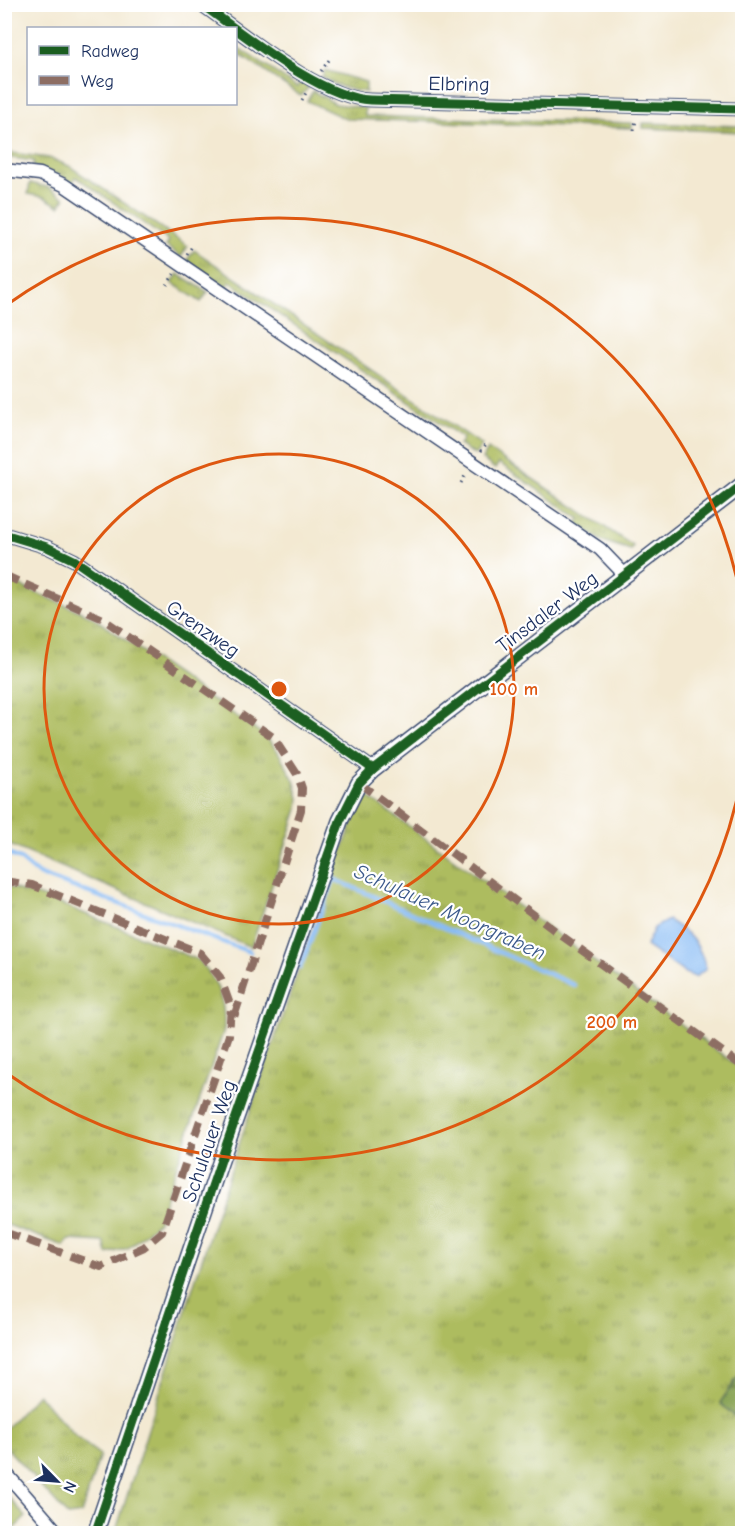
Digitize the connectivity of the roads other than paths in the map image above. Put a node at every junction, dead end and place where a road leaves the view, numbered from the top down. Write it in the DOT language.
graph roads {
  1 [pos="201,4"];
  2 [pos="235,27"];
  3 [pos="237,28"];
  4 [pos="742,109"];
  5 [pos="4,170"];
  6 [pos="742,485"];
  7 [pos="4,534"];
  8 [pos="625,575"];
  9 [pos="373,769"];
  10 [pos="4,1471"];
  11 [pos="59,1533"];
  12 [pos="94,1533"];
  1 -- 2 [label="street, Elbring"];
  3 -- 4 [label="street, Elbring"];
  5 -- 8 [label="street"];
  6 -- 8 [label="street, Tinsdaler Weg"];
  7 -- 9 [label="street, Grenzweg"];
  8 -- 9 [label="street, Tinsdaler Weg"];
  9 -- 12 [label="street, Schulauer Weg"];
  10 -- 11 [label="street"];
}
